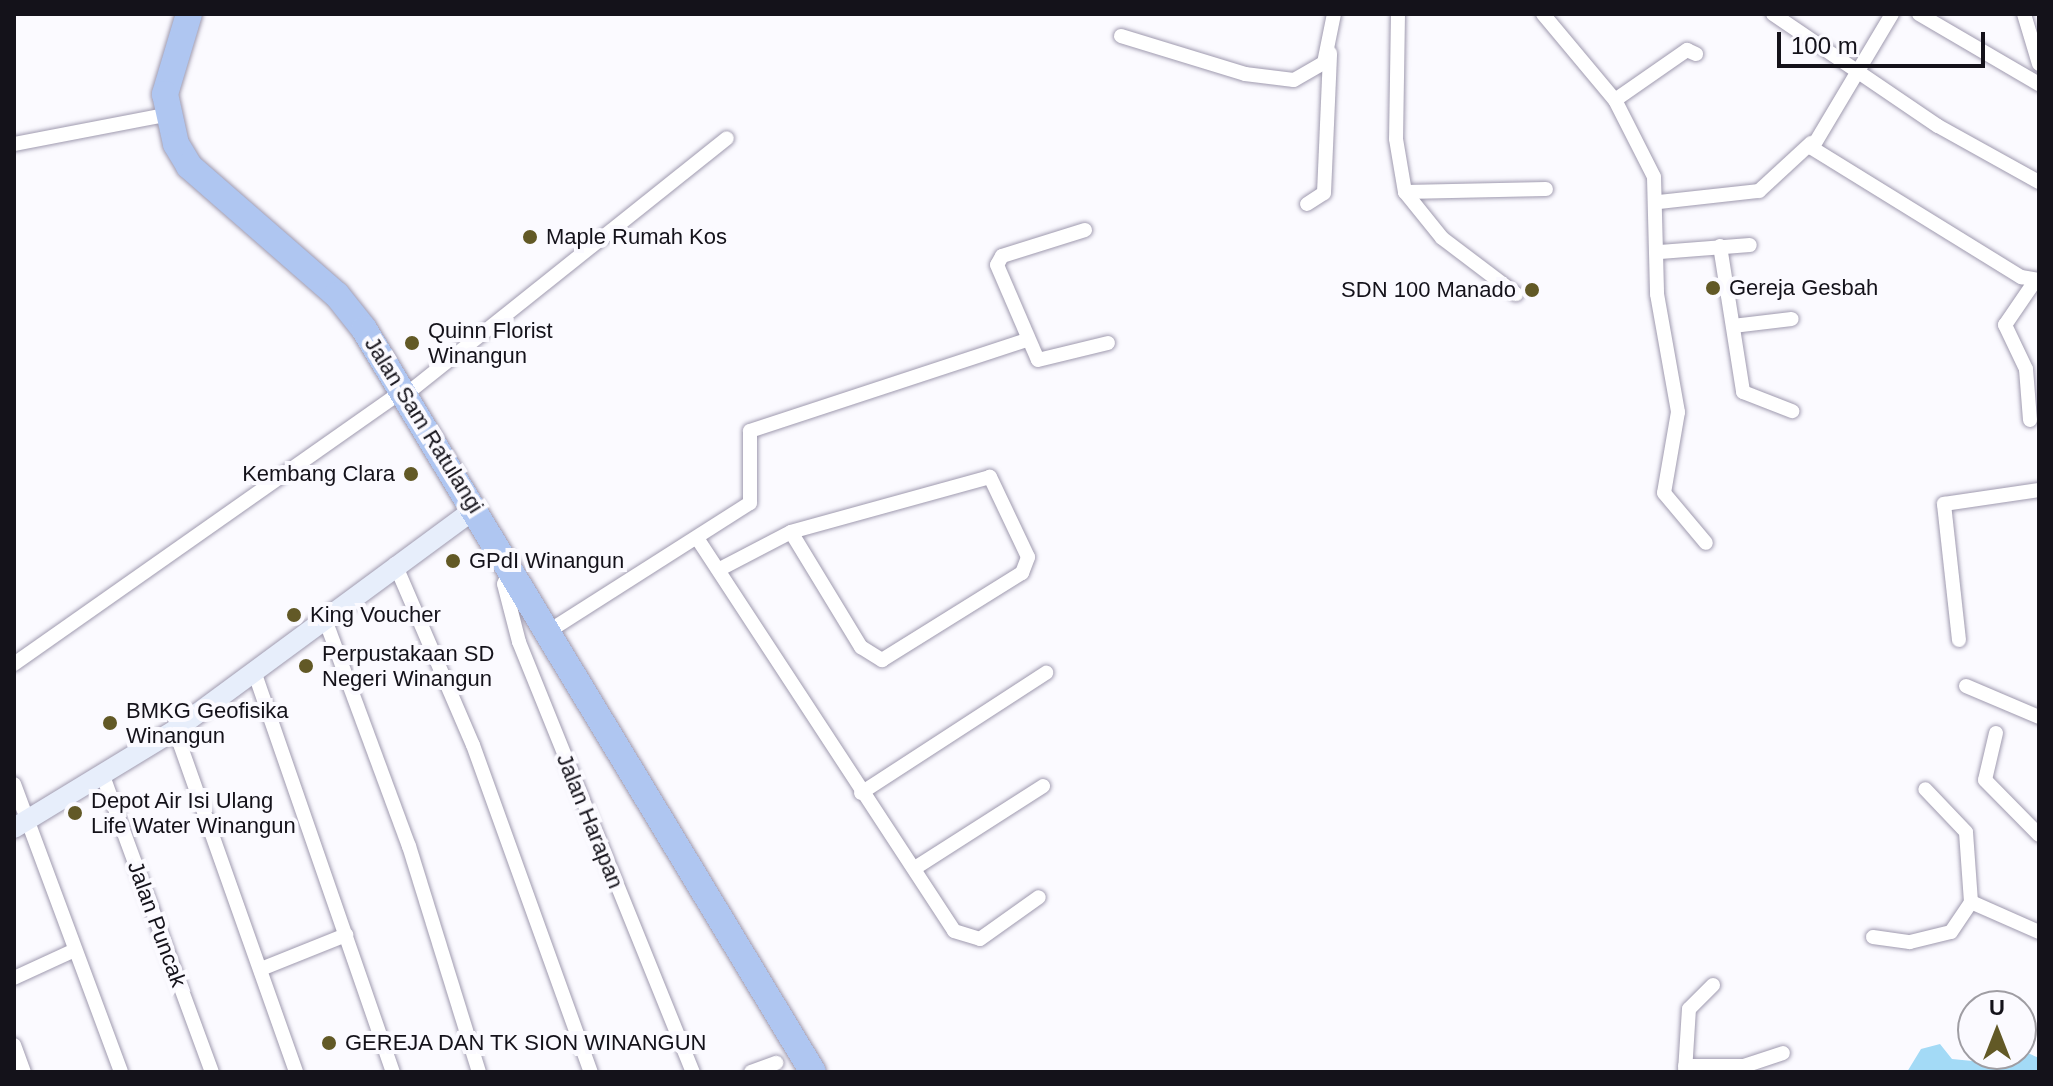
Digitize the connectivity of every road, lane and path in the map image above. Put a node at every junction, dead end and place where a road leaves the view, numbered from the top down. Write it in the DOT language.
graph roads {
  1 [pos="189,14"];
  2 [pos="1334,14"];
  3 [pos="1398,14"];
  4 [pos="1543,14"];
  5 [pos="1773,14"];
  6 [pos="1892,14"];
  7 [pos="1919,14"];
  8 [pos="2024,14"];
  9 [pos="1121,36"];
  10 [pos="1330,52"];
  11 [pos="1696,54"];
  12 [pos="2039,64"];
  13 [pos="1854,71"];
  14 [pos="2039,84"];
  15 [pos="1615,100"];
  16 [pos="165,115"];
  17 [pos="727,138"];
  18 [pos="1811,143"];
  19 [pos="14,144"];
  20 [pos="2039,182"];
  21 [pos="1546,189"];
  22 [pos="1405,192"];
  23 [pos="1659,202"];
  24 [pos="1307,204"];
  25 [pos="1085,230"];
  26 [pos="1750,245"];
  27 [pos="1720,246"];
  28 [pos="1660,252"];
  29 [pos="2037,281"];
  30 [pos="1516,294"];
  31 [pos="1792,319"];
  32 [pos="1733,326"];
  33 [pos="1026,340"];
  34 [pos="1108,343"];
  35 [pos="402,394"];
  36 [pos="1792,411"];
  37 [pos="2030,420"];
  38 [pos="2039,490"];
  39 [pos="476,508"];
  40 [pos="791,532"];
  41 [pos="699,541"];
  42 [pos="1706,543"];
  43 [pos="395,564"];
  44 [pos="511,568"];
  45 [pos="720,569"];
  46 [pos="326,622"];
  47 [pos="549,631"];
  48 [pos="1959,640"];
  49 [pos="14,664"];
  50 [pos="1046,673"];
  51 [pos="255,674"];
  52 [pos="1966,686"];
  53 [pos="2039,717"];
  54 [pos="175,730"];
  55 [pos="1996,733"];
  56 [pos="103,776"];
  57 [pos="14,784"];
  58 [pos="1043,786"];
  59 [pos="1925,789"];
  60 [pos="861,793"];
  61 [pos="21,824"];
  62 [pos="2039,835"];
  63 [pos="915,868"];
  64 [pos="1039,897"];
  65 [pos="1971,902"];
  66 [pos="2039,932"];
  67 [pos="346,935"];
  68 [pos="1873,937"];
  69 [pos="75,950"];
  70 [pos="261,969"];
  71 [pos="14,978"];
  72 [pos="1713,985"];
  73 [pos="14,1045"];
  74 [pos="1783,1053"];
  75 [pos="776,1063"];
  76 [pos="1685,1069"];
  77 [pos="24,1072"];
  78 [pos="121,1072"];
  79 [pos="212,1072"];
  80 [pos="296,1072"];
  81 [pos="393,1072"];
  82 [pos="479,1072"];
  83 [pos="591,1072"];
  84 [pos="693,1072"];
  85 [pos="751,1072"];
  86 [pos="813,1072"];
  1 -- 16 [label="highway, Jalan Sam Ratulangi"];
  2 -- 10 [label="street"];
  3 -- 22 [label="street"];
  4 -- 15 [label="street"];
  5 -- 13 [label="street"];
  6 -- 13 [label="street"];
  7 -- 14 [label="street"];
  8 -- 12 [label="street"];
  9 -- 10 [label="street"];
  10 -- 24 [label="street"];
  11 -- 15 [label="street"];
  13 -- 18 [label="street"];
  13 -- 20 [label="street"];
  15 -- 23 [label="street"];
  16 -- 19 [label="street"];
  16 -- 35 [label="highway, Jalan Sam Ratulangi"];
  17 -- 35 [label="street"];
  18 -- 23 [label="street"];
  18 -- 29 [label="street"];
  21 -- 22 [label="street"];
  22 -- 30 [label="street"];
  23 -- 28 [label="street"];
  25 -- 33 [label="street"];
  26 -- 27 [label="street"];
  27 -- 28 [label="street"];
  27 -- 32 [label="street"];
  28 -- 42 [label="street"];
  29 -- 37 [label="street"];
  31 -- 32 [label="street"];
  32 -- 36 [label="street"];
  33 -- 34 [label="street"];
  33 -- 41 [label="street"];
  35 -- 39 [label="highway, Jalan Sam Ratulangi"];
  35 -- 49 [label="street"];
  38 -- 48 [label="street"];
  39 -- 43 [label="street"];
  39 -- 44 [label="highway, Jalan Sam Ratulangi"];
  40 -- 40 [label="street"];
  40 -- 45 [label="street"];
  41 -- 45 [label="street"];
  41 -- 47 [label="street"];
  43 -- 46 [label="street"];
  43 -- 83 [label="street"];
  44 -- 47 [label="highway, Jalan Sam Ratulangi"];
  44 -- 84 [label="street, Jalan Harapan"];
  45 -- 60 [label="street"];
  46 -- 51 [label="street"];
  46 -- 82 [label="street"];
  47 -- 86 [label="highway, Jalan Sam Ratulangi"];
  50 -- 60 [label="street"];
  51 -- 54 [label="street"];
  51 -- 67 [label="street"];
  52 -- 53 [label="street"];
  54 -- 56 [label="street"];
  54 -- 70 [label="street"];
  55 -- 62 [label="street"];
  56 -- 61 [label="street"];
  56 -- 79 [label="street, Jalan Puncak"];
  57 -- 61 [label="street"];
  58 -- 63 [label="street"];
  59 -- 65 [label="street"];
  60 -- 63 [label="street"];
  61 -- 69 [label="street"];
  63 -- 64 [label="street"];
  65 -- 66 [label="street"];
  65 -- 68 [label="street"];
  67 -- 70 [label="street"];
  67 -- 81 [label="street"];
  69 -- 71 [label="street"];
  69 -- 78 [label="street"];
  70 -- 80 [label="street"];
  72 -- 76 [label="street"];
  73 -- 77 [label="street"];
  74 -- 76 [label="street"];
  75 -- 85 [label="street"];
}
